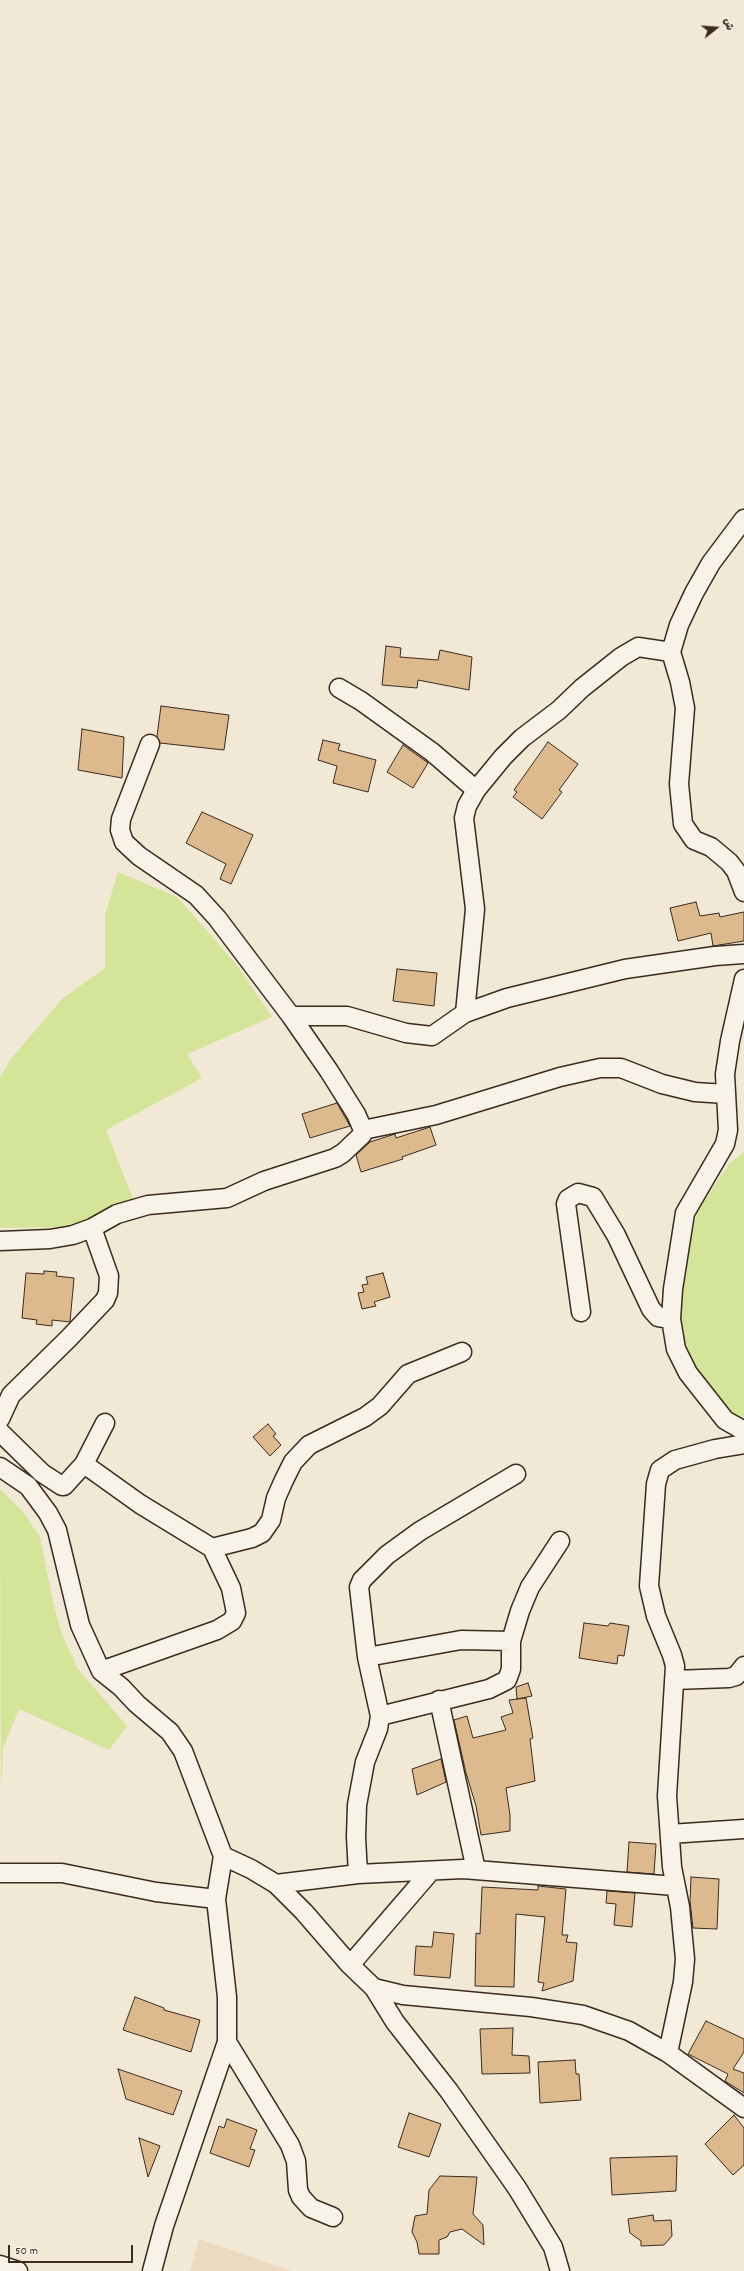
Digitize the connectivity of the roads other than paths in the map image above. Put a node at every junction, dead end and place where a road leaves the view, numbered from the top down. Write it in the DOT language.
graph roads {
  1 [pos="744,519"];
  2 [pos="671,652"];
  3 [pos="339,688"];
  4 [pos="150,744"];
  5 [pos="476,790"];
  6 [pos="744,892"];
  7 [pos="744,954"];
  8 [pos="744,979"];
  9 [pos="465,1013"];
  10 [pos="291,1016"];
  11 [pos="726,1094"];
  12 [pos="363,1130"];
  13 [pos="92,1228"];
  14 [pos="0,1241"];
  15 [pos="581,1312"];
  16 [pos="671,1319"];
  17 [pos="462,1352"];
  18 [pos="0,1419"];
  19 [pos="105,1423"];
  20 [pos="744,1431"];
  21 [pos="0,1432"];
  22 [pos="744,1444"];
  23 [pos="84,1464"];
  24 [pos="0,1467"];
  25 [pos="516,1474"];
  26 [pos="560,1541"];
  27 [pos="212,1548"];
  28 [pos="511,1641"];
  29 [pos="366,1657"];
  30 [pos="101,1671"];
  31 [pos="743,1672"];
  32 [pos="674,1680"];
  33 [pos="439,1700"];
  34 [pos="380,1716"];
  35 [pos="744,1829"];
  36 [pos="670,1834"];
  37 [pos="223,1856"];
  38 [pos="476,1870"];
  39 [pos="431,1871"];
  40 [pos="0,1873"];
  41 [pos="358,1874"];
  42 [pos="276,1884"];
  43 [pos="675,1886"];
  44 [pos="216,1899"];
  45 [pos="350,1964"];
  46 [pos="374,1988"];
  47 [pos="228,2042"];
  48 [pos="668,2053"];
  49 [pos="744,2108"];
  50 [pos="334,2216"];
  51 [pos="0,2265"];
  52 [pos="18,2271"];
  53 [pos="152,2271"];
  54 [pos="560,2271"];
  1 -- 2 [label="street"];
  2 -- 5 [label="street"];
  2 -- 6 [label="street"];
  3 -- 5 [label="street"];
  4 -- 10 [label="street"];
  5 -- 9 [label="street"];
  7 -- 9 [label="street"];
  8 -- 11 [label="street"];
  9 -- 10 [label="street"];
  10 -- 12 [label="street"];
  11 -- 12 [label="street"];
  11 -- 16 [label="street"];
  12 -- 13 [label="street"];
  13 -- 14 [label="street"];
  13 -- 18 [label="street"];
  15 -- 16 [label="street"];
  16 -- 20 [label="street"];
  17 -- 27 [label="street"];
  19 -- 23 [label="street"];
  21 -- 23 [label="street"];
  22 -- 32 [label="street"];
  23 -- 27 [label="street"];
  24 -- 30 [label="street"];
  25 -- 29 [label="street"];
  26 -- 28 [label="street"];
  27 -- 30 [label="street"];
  28 -- 29 [label="street"];
  28 -- 33 [label="street"];
  29 -- 34 [label="street"];
  30 -- 37 [label="street"];
  31 -- 32 [label="street"];
  32 -- 36 [label="street"];
  33 -- 34 [label="street"];
  33 -- 38 [label="street"];
  34 -- 41 [label="street"];
  35 -- 36 [label="street"];
  36 -- 43 [label="street"];
  37 -- 42 [label="street"];
  37 -- 44 [label="street"];
  38 -- 39 [label="street"];
  38 -- 43 [label="street"];
  39 -- 41 [label="street"];
  39 -- 45 [label="street"];
  40 -- 44 [label="street"];
  41 -- 42 [label="street"];
  42 -- 45 [label="street"];
  43 -- 48 [label="street"];
  44 -- 47 [label="street"];
  45 -- 46 [label="street"];
  46 -- 48 [label="street"];
  46 -- 54 [label="street"];
  47 -- 50 [label="street"];
  47 -- 53 [label="street"];
  48 -- 49 [label="street"];
  51 -- 52 [label="street"];
}
